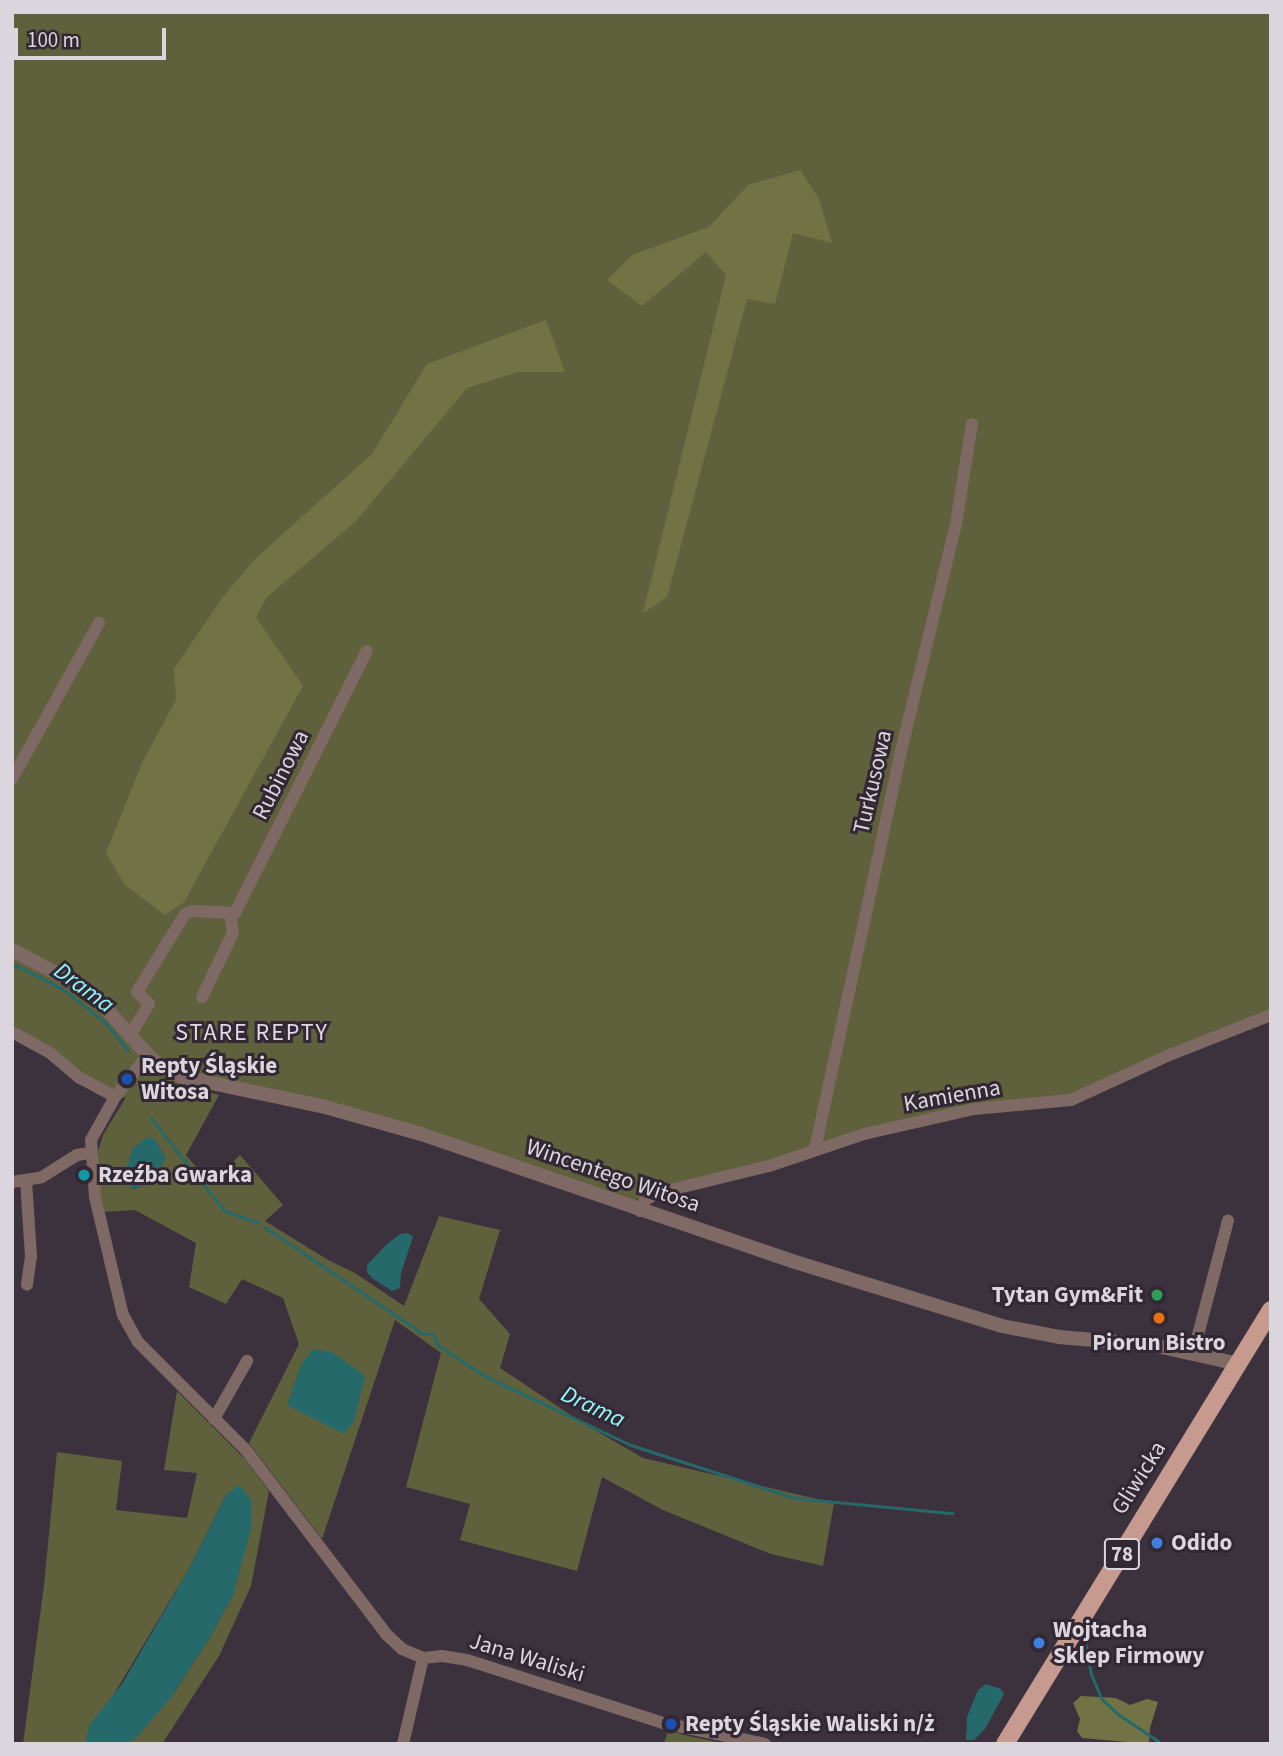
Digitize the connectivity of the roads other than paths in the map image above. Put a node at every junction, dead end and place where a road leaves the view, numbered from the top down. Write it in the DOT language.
graph roads {
  1 [pos="972,424"];
  2 [pos="99,623"];
  3 [pos="367,652"];
  4 [pos="12,779"];
  5 [pos="230,914"];
  6 [pos="12,950"];
  7 [pos="202,997"];
  8 [pos="1271,1015"];
  9 [pos="12,1032"];
  10 [pos="131,1034"];
  11 [pos="148,1055"];
  12 [pos="115,1097"];
  13 [pos="815,1149"];
  14 [pos="90,1153"];
  15 [pos="19,1182"];
  16 [pos="640,1211"];
  17 [pos="1228,1221"];
  18 [pos="27,1285"];
  19 [pos="1271,1310"];
  20 [pos="1193,1353"];
  21 [pos="247,1361"];
  22 [pos="1239,1364"];
  23 [pos="214,1419"];
  24 [pos="423,1658"];
  25 [pos="403,1744"];
  26 [pos="765,1744"];
  27 [pos="1005,1744"];
  1 -- 13 [label="street, Turkusowa"];
  2 -- 4 [label="street"];
  3 -- 5 [label="street, Rubinowa"];
  5 -- 7 [label="street, Rubinowa"];
  5 -- 10 [label="street"];
  6 -- 10 [label="street, Wincentego Witosa"];
  8 -- 13 [label="street, Kamienna"];
  9 -- 12 [label="street"];
  10 -- 11 [label="street, Wincentego Witosa"];
  11 -- 12 [label="street, Jana Waliski"];
  11 -- 16 [label="street, Wincentego Witosa"];
  12 -- 14 [label="street, Jana Waliski"];
  13 -- 16 [label="street, Kamienna"];
  14 -- 15 [label="street"];
  14 -- 23 [label="street, Jana Waliski"];
  15 -- 18 [label="street"];
  16 -- 20 [label="street, Wincentego Witosa"];
  17 -- 20 [label="street"];
  19 -- 22 [label="main road, Gliwicka / 78"];
  20 -- 22 [label="street, Wincentego Witosa"];
  21 -- 23 [label="street"];
  22 -- 27 [label="main road, Gliwicka / 78"];
  23 -- 24 [label="street, Jana Waliski"];
  24 -- 25 [label="street"];
  24 -- 26 [label="street, Jana Waliski"];
}
